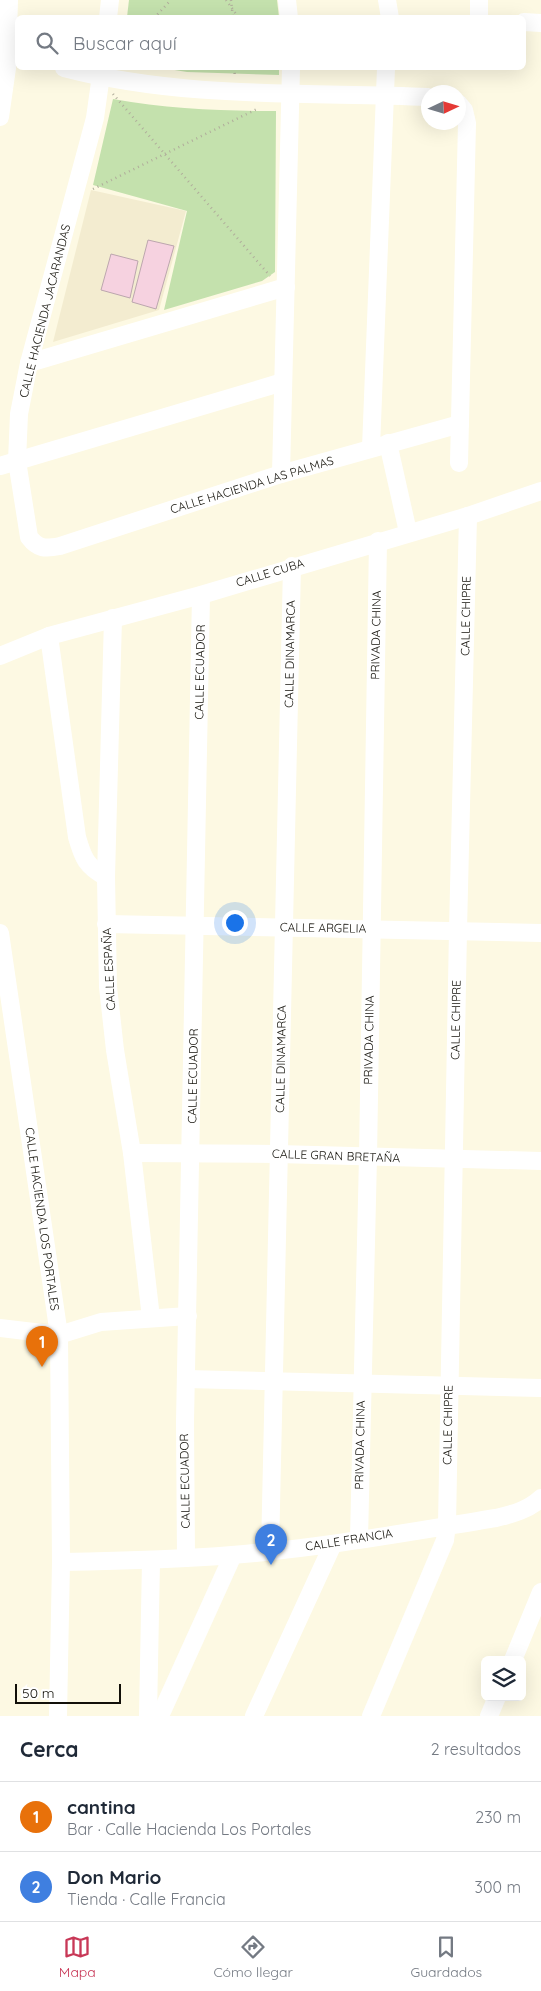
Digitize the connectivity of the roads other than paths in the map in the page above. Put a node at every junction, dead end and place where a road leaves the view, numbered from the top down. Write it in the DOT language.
graph roads {
  1 [pos="9,0"];
  2 [pos="110,0"];
  3 [pos="287,0"];
  4 [pos="387,0"];
  5 [pos="480,0"];
  6 [pos="108,15"];
  7 [pos="289,15"];
  8 [pos="390,15"];
  9 [pos="479,15"];
  10 [pos="526,22"];
  11 [pos="541,23"];
  12 [pos="8,52"];
  13 [pos="83,70"];
  14 [pos="291,70"];
  15 [pos="386,70"];
  16 [pos="102,72"];
  17 [pos="291,95"];
  18 [pos="384,95"];
  19 [pos="421,97"];
  20 [pos="0,116"];
  21 [pos="466,119"];
  22 [pos="280,284"];
  23 [pos="28,363"];
  24 [pos="283,382"];
  25 [pos="460,424"];
  26 [pos="379,446"];
  27 [pos="18,461"];
  28 [pos="459,463"];
  29 [pos="0,466"];
  30 [pos="281,474"];
  31 [pos="541,491"];
  32 [pos="468,516"];
  33 [pos="408,532"];
  34 [pos="378,541"];
  35 [pos="44,549"];
  36 [pos="292,566"];
  37 [pos="201,595"];
  38 [pos="113,618"];
  39 [pos="49,636"];
  40 [pos="0,656"];
  41 [pos="106,877"];
  42 [pos="106,924"];
  43 [pos="196,926"];
  44 [pos="284,927"];
  45 [pos="371,929"];
  46 [pos="458,930"];
  47 [pos="541,933"];
  48 [pos="0,934"];
  49 [pos="132,1153"];
  50 [pos="192,1153"];
  51 [pos="278,1154"];
  52 [pos="368,1157"];
  53 [pos="454,1160"];
  54 [pos="541,1161"];
  55 [pos="188,1316"];
  56 [pos="151,1318"];
  57 [pos="0,1328"];
  58 [pos="59,1335"];
  59 [pos="186,1379"];
  60 [pos="275,1380"];
  61 [pos="361,1383"];
  62 [pos="448,1385"];
  63 [pos="541,1388"];
  64 [pos="541,1498"];
  65 [pos="447,1525"];
  66 [pos="359,1539"];
  67 [pos="333,1544"];
  68 [pos="270,1551"];
  69 [pos="234,1555"];
  70 [pos="186,1558"];
  71 [pos="151,1561"];
  72 [pos="61,1562"];
  73 [pos="541,1592"];
  74 [pos="514,1656"];
  75 [pos="495,1701"];
  76 [pos="58,1716"];
  77 [pos="148,1716"];
  78 [pos="160,1716"];
  79 [pos="254,1716"];
  80 [pos="371,1716"];
  81 [pos="489,1716"];
  1 -- 12 [label="street"];
  2 -- 6 [label="street"];
  3 -- 7 [label="street"];
  4 -- 8 [label="street"];
  5 -- 9 [label="street"];
  10 -- 11 [label="street"];
  12 -- 20 [label="street"];
  13 -- 16 [label="street"];
  14 -- 17 [label="street"];
  15 -- 18 [label="street"];
  16 -- 17 [label="street"];
  16 -- 23 [label="street, CALLE HACIENDA JACARANDAS"];
  17 -- 18 [label="street"];
  17 -- 22 [label="street"];
  18 -- 19 [label="street"];
  18 -- 26 [label="street"];
  21 -- 25 [label="street"];
  22 -- 23 [label="street"];
  22 -- 24 [label="street"];
  23 -- 27 [label="street, CALLE HACIENDA JACARANDAS"];
  24 -- 27 [label="street"];
  24 -- 30 [label="street"];
  25 -- 26 [label="street, CALLE HACIENDA LAS PALMAS"];
  25 -- 28 [label="street"];
  26 -- 30 [label="street, CALLE HACIENDA LAS PALMAS"];
  26 -- 33 [label="street"];
  27 -- 29 [label="street"];
  27 -- 35 [label="street, CALLE HACIENDA JACARANDAS"];
  30 -- 35 [label="street, CALLE HACIENDA LAS PALMAS"];
  31 -- 32 [label="street, CALLE CUBA"];
  32 -- 33 [label="street, CALLE CUBA"];
  32 -- 46 [label="street, CALLE CHIPRE"];
  33 -- 34 [label="street, CALLE CUBA"];
  34 -- 36 [label="street, CALLE CUBA"];
  34 -- 45 [label="street, PRIVADA CHINA"];
  36 -- 37 [label="street, CALLE CUBA"];
  36 -- 44 [label="street, CALLE DINAMARCA"];
  37 -- 38 [label="street, CALLE CUBA"];
  37 -- 43 [label="street, CALLE ECUADOR"];
  38 -- 39 [label="street, CALLE CUBA"];
  38 -- 41 [label="street, CALLE ESPAÑA"];
  39 -- 40 [label="street, CALLE CUBA"];
  39 -- 41 [label="street"];
  41 -- 42 [label="street, CALLE ESPAÑA"];
  42 -- 43 [label="street, CALLE ARGELIA"];
  42 -- 49 [label="street, CALLE ESPAÑA"];
  43 -- 44 [label="street, CALLE ARGELIA"];
  43 -- 50 [label="street, CALLE ECUADOR"];
  44 -- 45 [label="street, CALLE ARGELIA"];
  44 -- 51 [label="street, CALLE DINAMARCA"];
  45 -- 46 [label="street, CALLE ARGELIA"];
  45 -- 52 [label="street, PRIVADA CHINA"];
  46 -- 47 [label="street, CALLE ARGELIA"];
  46 -- 53 [label="street, CALLE CHIPRE"];
  48 -- 58 [label="street, CALLE HACIENDA LOS PORTALES"];
  49 -- 50 [label="street, CALLE GRAN BRETAÑA"];
  49 -- 56 [label="street, CALLE ESPAÑA"];
  50 -- 51 [label="street, CALLE GRAN BRETAÑA"];
  50 -- 55 [label="street, CALLE ECUADOR"];
  51 -- 52 [label="street, CALLE GRAN BRETAÑA"];
  51 -- 60 [label="street, CALLE DINAMARCA"];
  52 -- 53 [label="street, CALLE GRAN BRETAÑA"];
  52 -- 61 [label="street, PRIVADA CHINA"];
  53 -- 54 [label="street, CALLE GRAN BRETAÑA"];
  53 -- 62 [label="street, CALLE CHIPRE"];
  55 -- 56 [label="street"];
  55 -- 59 [label="street, CALLE ECUADOR"];
  56 -- 58 [label="street"];
  57 -- 58 [label="street"];
  58 -- 72 [label="street, CALLE HACIENDA LOS PORTALES"];
  59 -- 60 [label="street"];
  59 -- 70 [label="street, CALLE ECUADOR"];
  60 -- 61 [label="street"];
  60 -- 68 [label="street, CALLE DINAMARCA"];
  61 -- 62 [label="street"];
  61 -- 66 [label="street, PRIVADA CHINA"];
  62 -- 63 [label="street"];
  62 -- 65 [label="street, CALLE CHIPRE"];
  64 -- 65 [label="street, CALLE FRANCIA"];
  65 -- 66 [label="street, CALLE FRANCIA"];
  65 -- 80 [label="street, CALLE CHIPRE"];
  66 -- 67 [label="street, CALLE FRANCIA"];
  67 -- 68 [label="street, CALLE FRANCIA"];
  67 -- 79 [label="street"];
  68 -- 69 [label="street, CALLE FRANCIA"];
  69 -- 70 [label="street, CALLE FRANCIA"];
  69 -- 78 [label="street"];
  70 -- 71 [label="street, CALLE FRANCIA"];
  71 -- 72 [label="street, CALLE FRANCIA"];
  71 -- 77 [label="street"];
  72 -- 76 [label="street, CALLE HACIENDA LOS PORTALES"];
  73 -- 74 [label="street"];
  75 -- 81 [label="street"];
}
